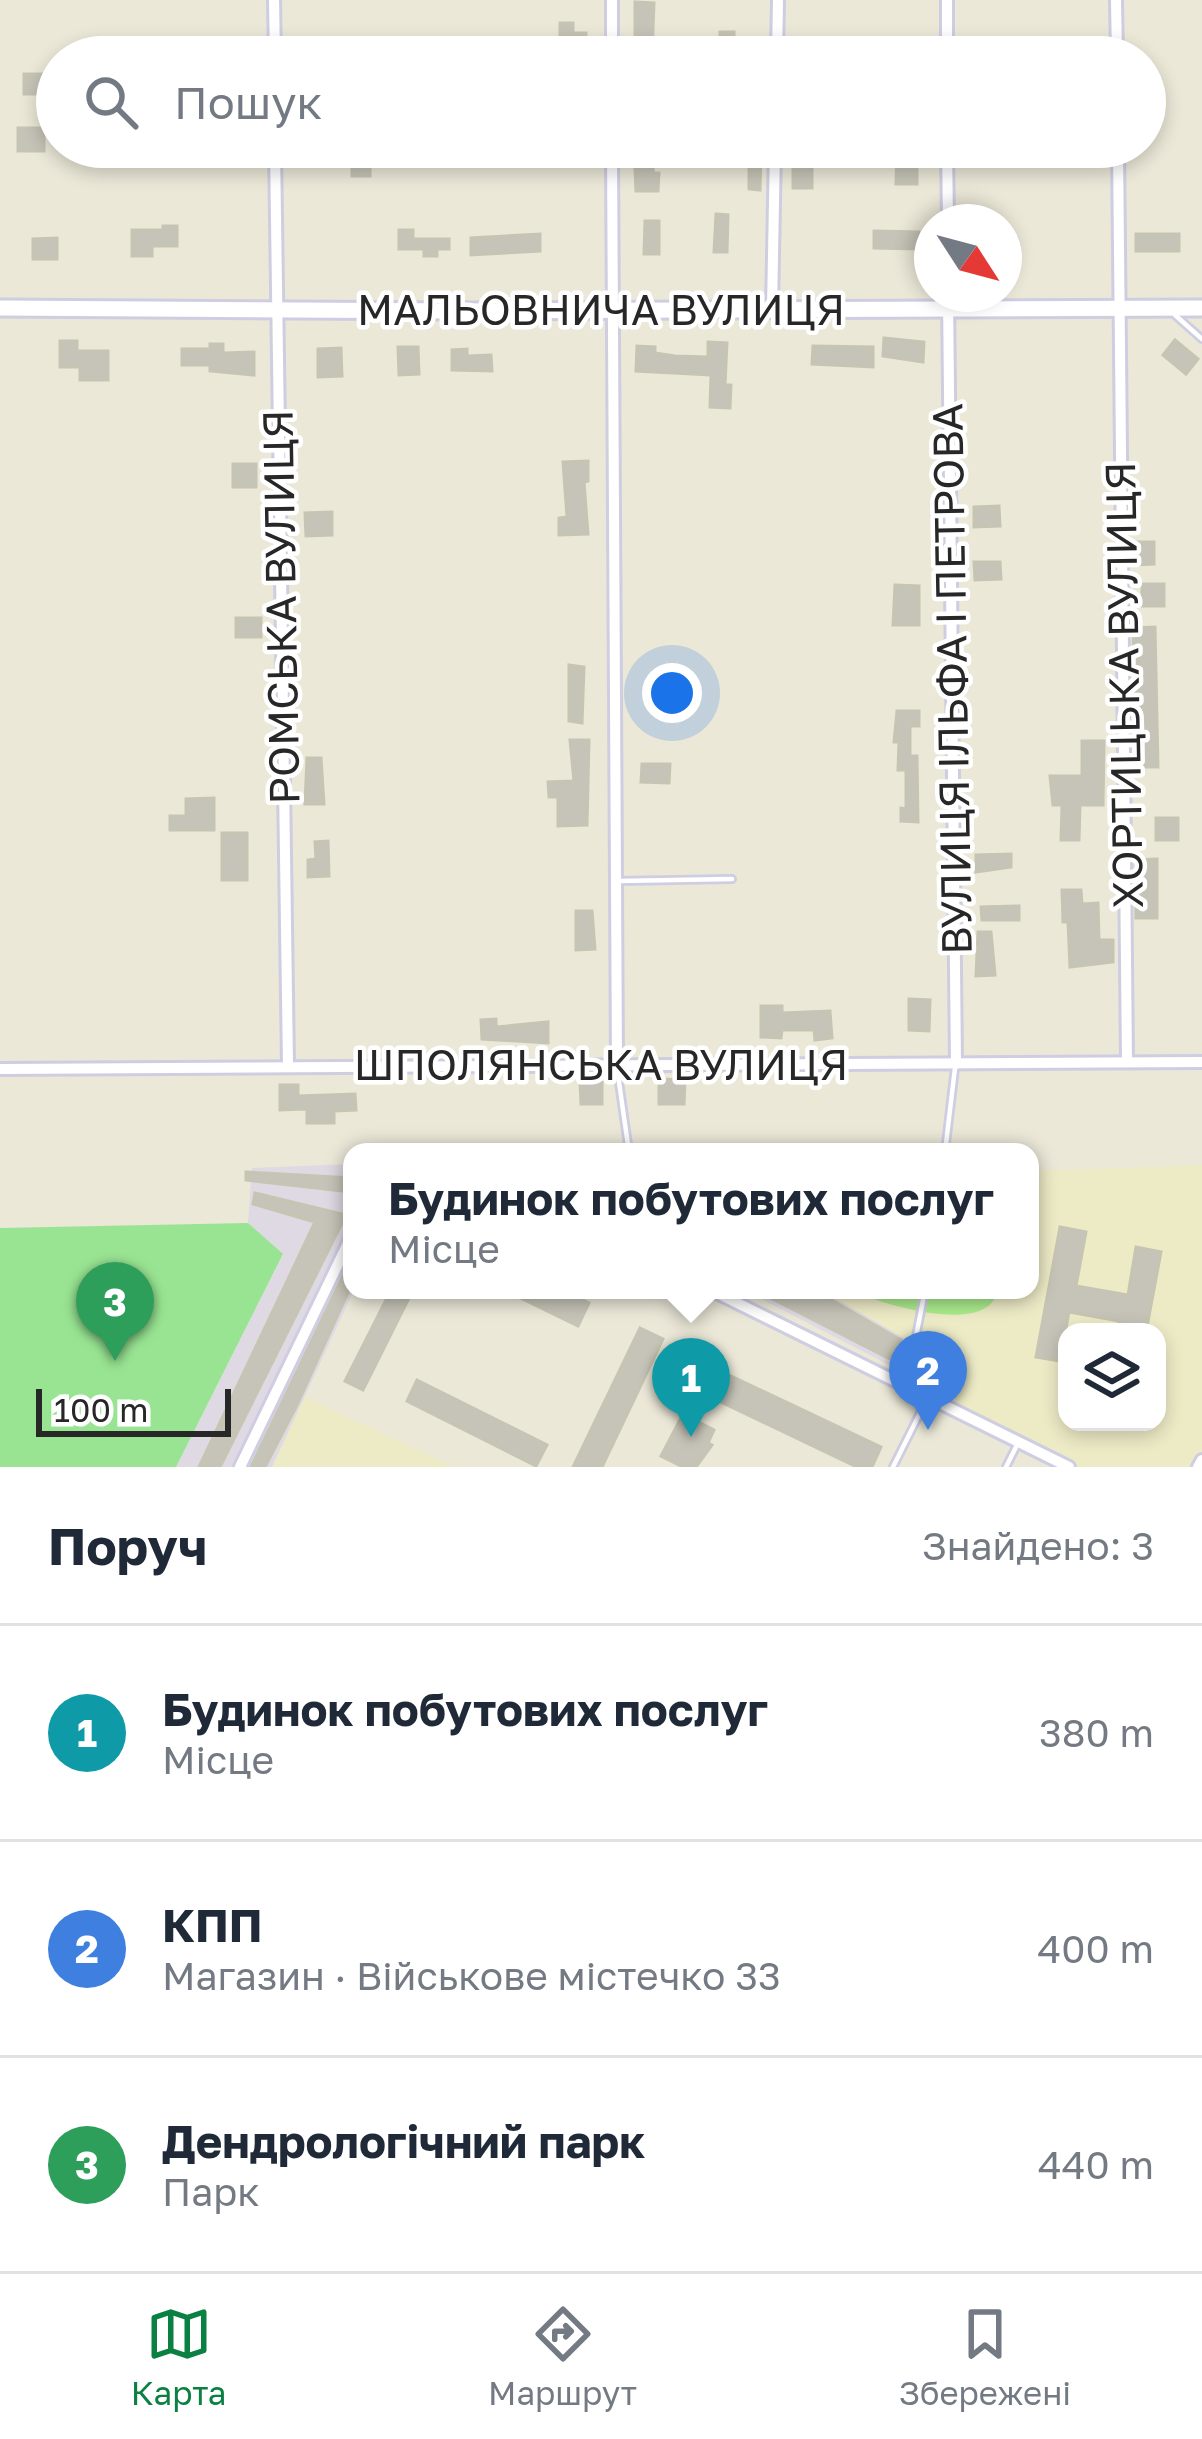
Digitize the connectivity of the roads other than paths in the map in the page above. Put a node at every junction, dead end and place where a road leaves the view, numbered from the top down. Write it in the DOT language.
graph roads {
  1 [pos="274,0"];
  2 [pos="612,0"];
  3 [pos="778,0"];
  4 [pos="947,0"];
  5 [pos="1116,0"];
  6 [pos="274,36"];
  7 [pos="612,36"];
  8 [pos="777,36"];
  9 [pos="947,36"];
  10 [pos="1117,36"];
  11 [pos="275,168"];
  12 [pos="612,168"];
  13 [pos="775,168"];
  14 [pos="947,168"];
  15 [pos="1118,168"];
  16 [pos="948,204"];
  17 [pos="914,303"];
  18 [pos="1022,304"];
  19 [pos="0,308"];
  20 [pos="1120,308"];
  21 [pos="1167,308"];
  22 [pos="1202,308"];
  23 [pos="611,310"];
  24 [pos="772,310"];
  25 [pos="276,311"];
  26 [pos="948,312"];
  27 [pos="1202,339"];
  28 [pos="732,879"];
  29 [pos="616,881"];
  30 [pos="1127,1062"];
  31 [pos="1202,1062"];
  32 [pos="956,1064"];
  33 [pos="617,1065"];
  34 [pos="288,1066"];
  35 [pos="0,1069"];
  36 [pos="627,1143"];
  37 [pos="946,1143"];
  38 [pos="343,1254"];
  39 [pos="729,1299"];
  40 [pos="923,1299"];
  41 [pos="906,1389"];
  42 [pos="927,1399"];
  43 [pos="1018,1443"];
  44 [pos="240,1467"];
  45 [pos="893,1467"];
  46 [pos="1006,1467"];
  47 [pos="1069,1467"];
  1 -- 6 [label="street"];
  2 -- 7 [label="street"];
  3 -- 8 [label="street"];
  4 -- 9 [label="street"];
  5 -- 10 [label="street"];
  11 -- 25 [label="street, РОМСЬКА ВУЛИЦЯ"];
  12 -- 23 [label="street"];
  13 -- 24 [label="street"];
  14 -- 16 [label="street"];
  15 -- 20 [label="street, ХОРТИЦЬКА ВУЛИЦЯ"];
  17 -- 24 [label="street, МАЛЬОВНИЧА ВУЛИЦЯ"];
  18 -- 20 [label="street, МАЛЬОВНИЧА ВУЛИЦЯ"];
  19 -- 25 [label="street, МАЛЬОВНИЧА ВУЛИЦЯ"];
  20 -- 21 [label="street, МАЛЬОВНИЧА ВУЛИЦЯ"];
  20 -- 30 [label="street, ХОРТИЦЬКА ВУЛИЦЯ"];
  21 -- 22 [label="street, МАЛЬОВНИЧА ВУЛИЦЯ"];
  21 -- 27 [label="lane"];
  23 -- 24 [label="street, МАЛЬОВНИЧА ВУЛИЦЯ"];
  23 -- 25 [label="street, МАЛЬОВНИЧА ВУЛИЦЯ"];
  23 -- 29 [label="street"];
  25 -- 34 [label="street, РОМСЬКА ВУЛИЦЯ"];
  26 -- 32 [label="street, ВУЛИЦЯ ІЛЬФА І ПЕТРОВА"];
  28 -- 29 [label="lane"];
  29 -- 33 [label="street"];
  30 -- 31 [label="street, ШПОЛЯНСЬКА ВУЛИЦЯ"];
  30 -- 32 [label="street, ШПОЛЯНСЬКА ВУЛИЦЯ"];
  32 -- 33 [label="street, ШПОЛЯНСЬКА ВУЛИЦЯ"];
  32 -- 37 [label="lane"];
  33 -- 34 [label="street, ШПОЛЯНСЬКА ВУЛИЦЯ"];
  33 -- 36 [label="lane"];
  34 -- 35 [label="street, ШПОЛЯНСЬКА ВУЛИЦЯ"];
  38 -- 44 [label="street"];
  39 -- 41 [label="street"];
  40 -- 41 [label="lane"];
  41 -- 42 [label="street"];
  42 -- 43 [label="street"];
  42 -- 45 [label="lane"];
  43 -- 46 [label="lane"];
  43 -- 47 [label="street"];
}
